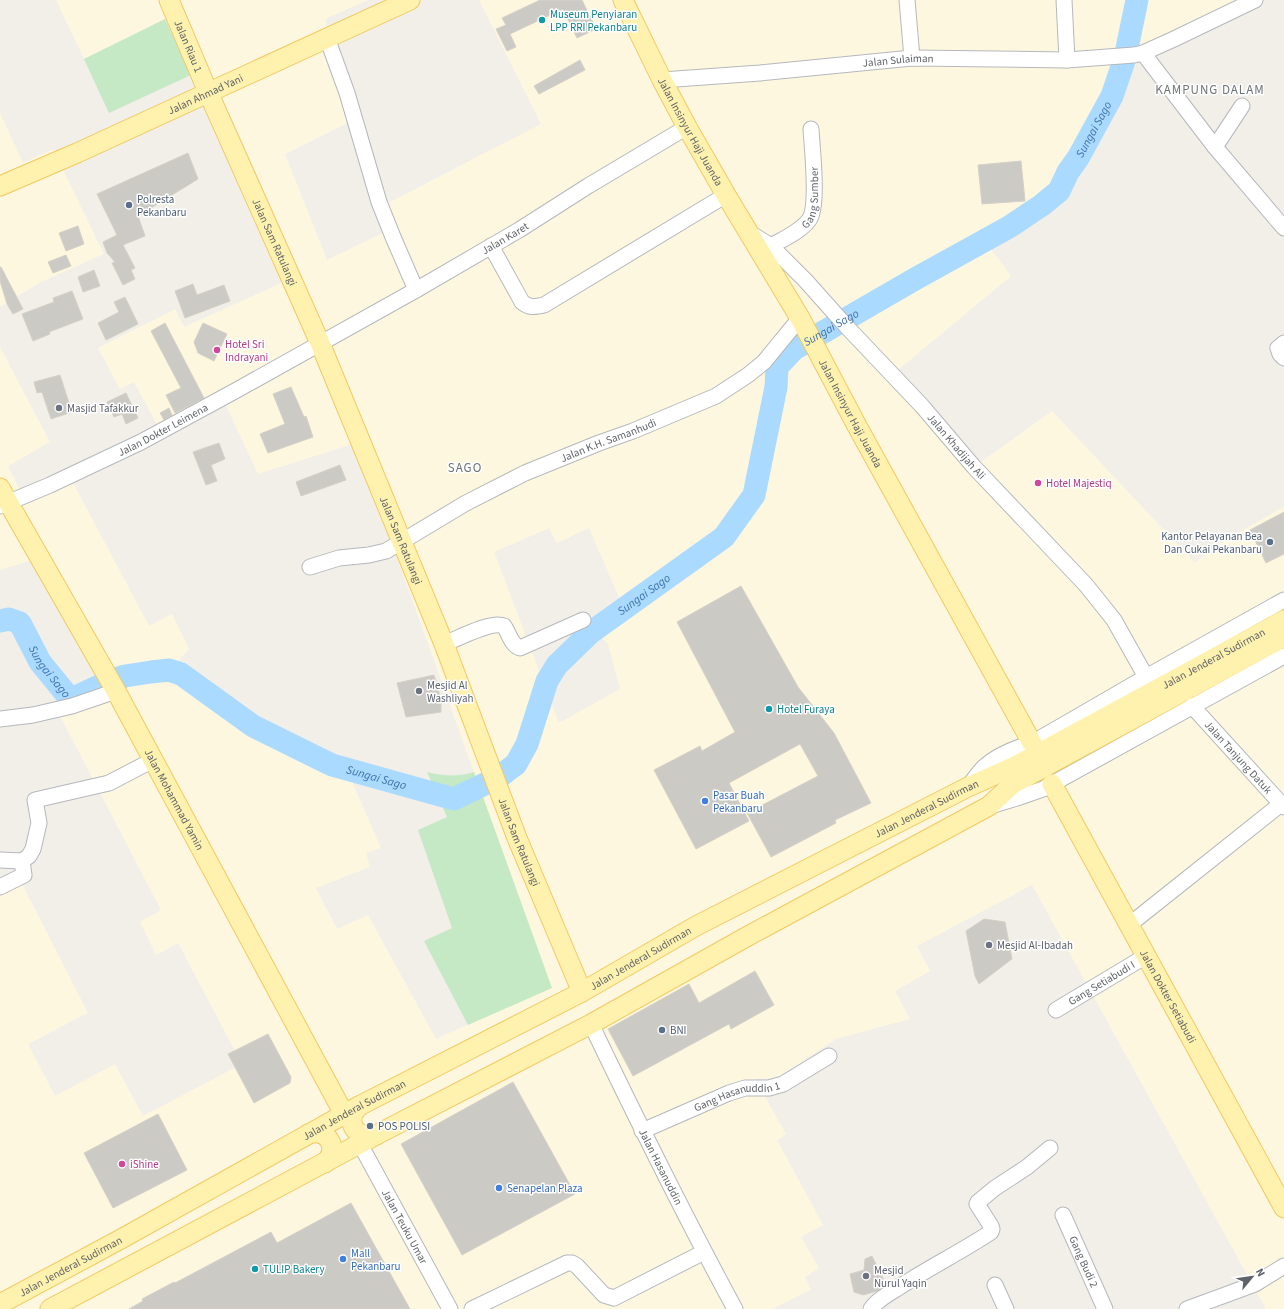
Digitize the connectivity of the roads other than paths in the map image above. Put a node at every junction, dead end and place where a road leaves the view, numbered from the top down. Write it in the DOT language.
graph roads {
  1 [pos="169,0"];
  2 [pos="410,0"];
  3 [pos="623,0"];
  4 [pos="907,0"];
  5 [pos="1064,0"];
  6 [pos="1255,0"];
  7 [pos="327,38"];
  8 [pos="1138,54"];
  9 [pos="912,58"];
  10 [pos="1067,60"];
  11 [pos="662,80"];
  12 [pos="208,92"];
  13 [pos="1242,106"];
  14 [pos="687,127"];
  15 [pos="811,129"];
  16 [pos="1215,147"];
  17 [pos="0,186"];
  18 [pos="726,195"];
  19 [pos="1284,228"];
  20 [pos="749,233"];
  21 [pos="490,246"];
  22 [pos="770,246"];
  23 [pos="416,290"];
  24 [pos="808,333"];
  25 [pos="320,343"];
  26 [pos="1284,343"];
  27 [pos="1284,358"];
  28 [pos="3,499"];
  29 [pos="402,543"];
  30 [pos="310,567"];
  31 [pos="1284,600"];
  32 [pos="583,620"];
  33 [pos="1284,620"];
  34 [pos="1284,638"];
  35 [pos="444,644"];
  36 [pos="1284,656"];
  37 [pos="1146,677"];
  38 [pos="112,683"];
  39 [pos="1192,706"];
  40 [pos="0,719"];
  41 [pos="1032,743"];
  42 [pos="153,760"];
  43 [pos="1014,775"];
  44 [pos="1052,784"];
  45 [pos="968,787"];
  46 [pos="989,806"];
  47 [pos="1283,806"];
  48 [pos="0,860"];
  49 [pos="22,861"];
  50 [pos="0,887"];
  51 [pos="1129,925"];
  52 [pos="1146,956"];
  53 [pos="582,992"];
  54 [pos="1056,1010"];
  55 [pos="591,1024"];
  56 [pos="829,1056"];
  57 [pos="352,1110"];
  58 [pos="642,1131"];
  59 [pos="308,1134"];
  60 [pos="376,1135"];
  61 [pos="360,1144"];
  62 [pos="1050,1148"];
  63 [pos="325,1163"];
  64 [pos="1284,1208"];
  65 [pos="1063,1214"];
  66 [pos="704,1252"];
  67 [pos="1284,1266"];
  68 [pos="995,1285"];
  69 [pos="0,1304"];
  70 [pos="50,1309"];
  71 [pos="450,1309"];
  72 [pos="472,1309"];
  73 [pos="735,1309"];
  74 [pos="871,1309"];
  75 [pos="1006,1309"];
  76 [pos="1105,1309"];
  77 [pos="1187,1309"];
  1 -- 12 [label="main road, Jalan Riau 1"];
  2 -- 7 [label="main road, Jalan Ahmad Yani"];
  3 -- 11 [label="main road, Jalan Insinyur Haji Juanda"];
  4 -- 9 [label="street"];
  5 -- 10 [label="street"];
  6 -- 8 [label="street"];
  7 -- 12 [label="main road, Jalan Ahmad Yani"];
  7 -- 23 [label="street"];
  8 -- 10 [label="street, Jalan Sulaiman"];
  8 -- 16 [label="street"];
  9 -- 10 [label="street, Jalan Sulaiman"];
  9 -- 11 [label="street, Jalan Sulaiman"];
  11 -- 14 [label="main road, Jalan Insinyur Haji Juanda"];
  12 -- 17 [label="main road, Jalan Ahmad Yani"];
  12 -- 25 [label="main road, Jalan Sam Ratulangi"];
  13 -- 16 [label="street"];
  14 -- 18 [label="main road, Jalan Insinyur Haji Juanda"];
  14 -- 21 [label="street, Jalan Karet"];
  15 -- 22 [label="street, Gang Sumber"];
  16 -- 19 [label="street"];
  18 -- 20 [label="main road, Jalan Insinyur Haji Juanda"];
  18 -- 21 [label="street"];
  20 -- 22 [label="street, Jalan Khadijah Ali"];
  20 -- 24 [label="main road, Jalan Insinyur Haji Juanda"];
  21 -- 23 [label="street, Jalan Karet"];
  22 -- 37 [label="street, Jalan Khadijah Ali"];
  23 -- 25 [label="street, Jalan Karet"];
  24 -- 29 [label="street, Jalan K.H. Samanhudi"];
  24 -- 41 [label="main road, Jalan Insinyur Haji Juanda"];
  25 -- 28 [label="street, Jalan Dokter Leimena"];
  25 -- 29 [label="main road, Jalan Sam Ratulangi"];
  26 -- 27 [label="street"];
  28 -- 38 [label="main road, Jalan Mohammad Yamin"];
  29 -- 30 [label="street, Jalan K.H. Samanhudi"];
  29 -- 35 [label="main road, Jalan Sam Ratulangi"];
  31 -- 37 [label="street"];
  32 -- 35 [label="street"];
  33 -- 43 [label="main road, Jalan Jenderal Sudirman"];
  34 -- 43 [label="main road, Jalan Jenderal Sudirman"];
  35 -- 53 [label="main road, Jalan Sam Ratulangi"];
  36 -- 39 [label="street"];
  37 -- 41 [label="street"];
  38 -- 40 [label="street"];
  38 -- 42 [label="main road, Jalan Mohammad Yamin"];
  39 -- 44 [label="street"];
  39 -- 47 [label="street, Jalan Tanjung Datuk"];
  41 -- 45 [label="street"];
  42 -- 49 [label="street"];
  42 -- 57 [label="main road, Jalan Mohammad Yamin"];
  43 -- 45 [label="main road, Jalan Jenderal Sudirman"];
  43 -- 46 [label="main road, Jalan Jenderal Sudirman"];
  44 -- 46 [label="street"];
  44 -- 51 [label="main road, Jalan Dokter Setiabudi"];
  45 -- 53 [label="main road, Jalan Jenderal Sudirman"];
  46 -- 55 [label="main road, Jalan Jenderal Sudirman"];
  47 -- 51 [label="street"];
  48 -- 49 [label="street"];
  49 -- 50 [label="street"];
  51 -- 52 [label="main road, Jalan Dokter Setiabudi"];
  52 -- 54 [label="street, Gang Setiabudi I"];
  52 -- 64 [label="main road, Jalan Dokter Setiabudi"];
  53 -- 57 [label="main road, Jalan Jenderal Sudirman"];
  55 -- 58 [label="street, Jalan Hasanuddin"];
  55 -- 60 [label="main road, Jalan Jenderal Sudirman"];
  56 -- 58 [label="street, Gang Hasanuddin 1"];
  57 -- 59 [label="main road, Jalan Jenderal Sudirman"];
  57 -- 60 [label="main road"];
  58 -- 66 [label="street, Jalan Hasanuddin"];
  59 -- 63 [label="main road"];
  59 -- 69 [label="main road, Jalan Jenderal Sudirman"];
  60 -- 61 [label="main road, Jalan Jenderal Sudirman"];
  61 -- 63 [label="main road, Jalan Jenderal Sudirman"];
  61 -- 71 [label="street, Jalan Teuku Umar"];
  62 -- 74 [label="street"];
  63 -- 70 [label="main road, Jalan Jenderal Sudirman"];
  65 -- 76 [label="street, Gang Budi 2"];
  66 -- 72 [label="street"];
  66 -- 73 [label="street, Jalan Hasanuddin"];
  67 -- 77 [label="street"];
  68 -- 75 [label="street"];
}
